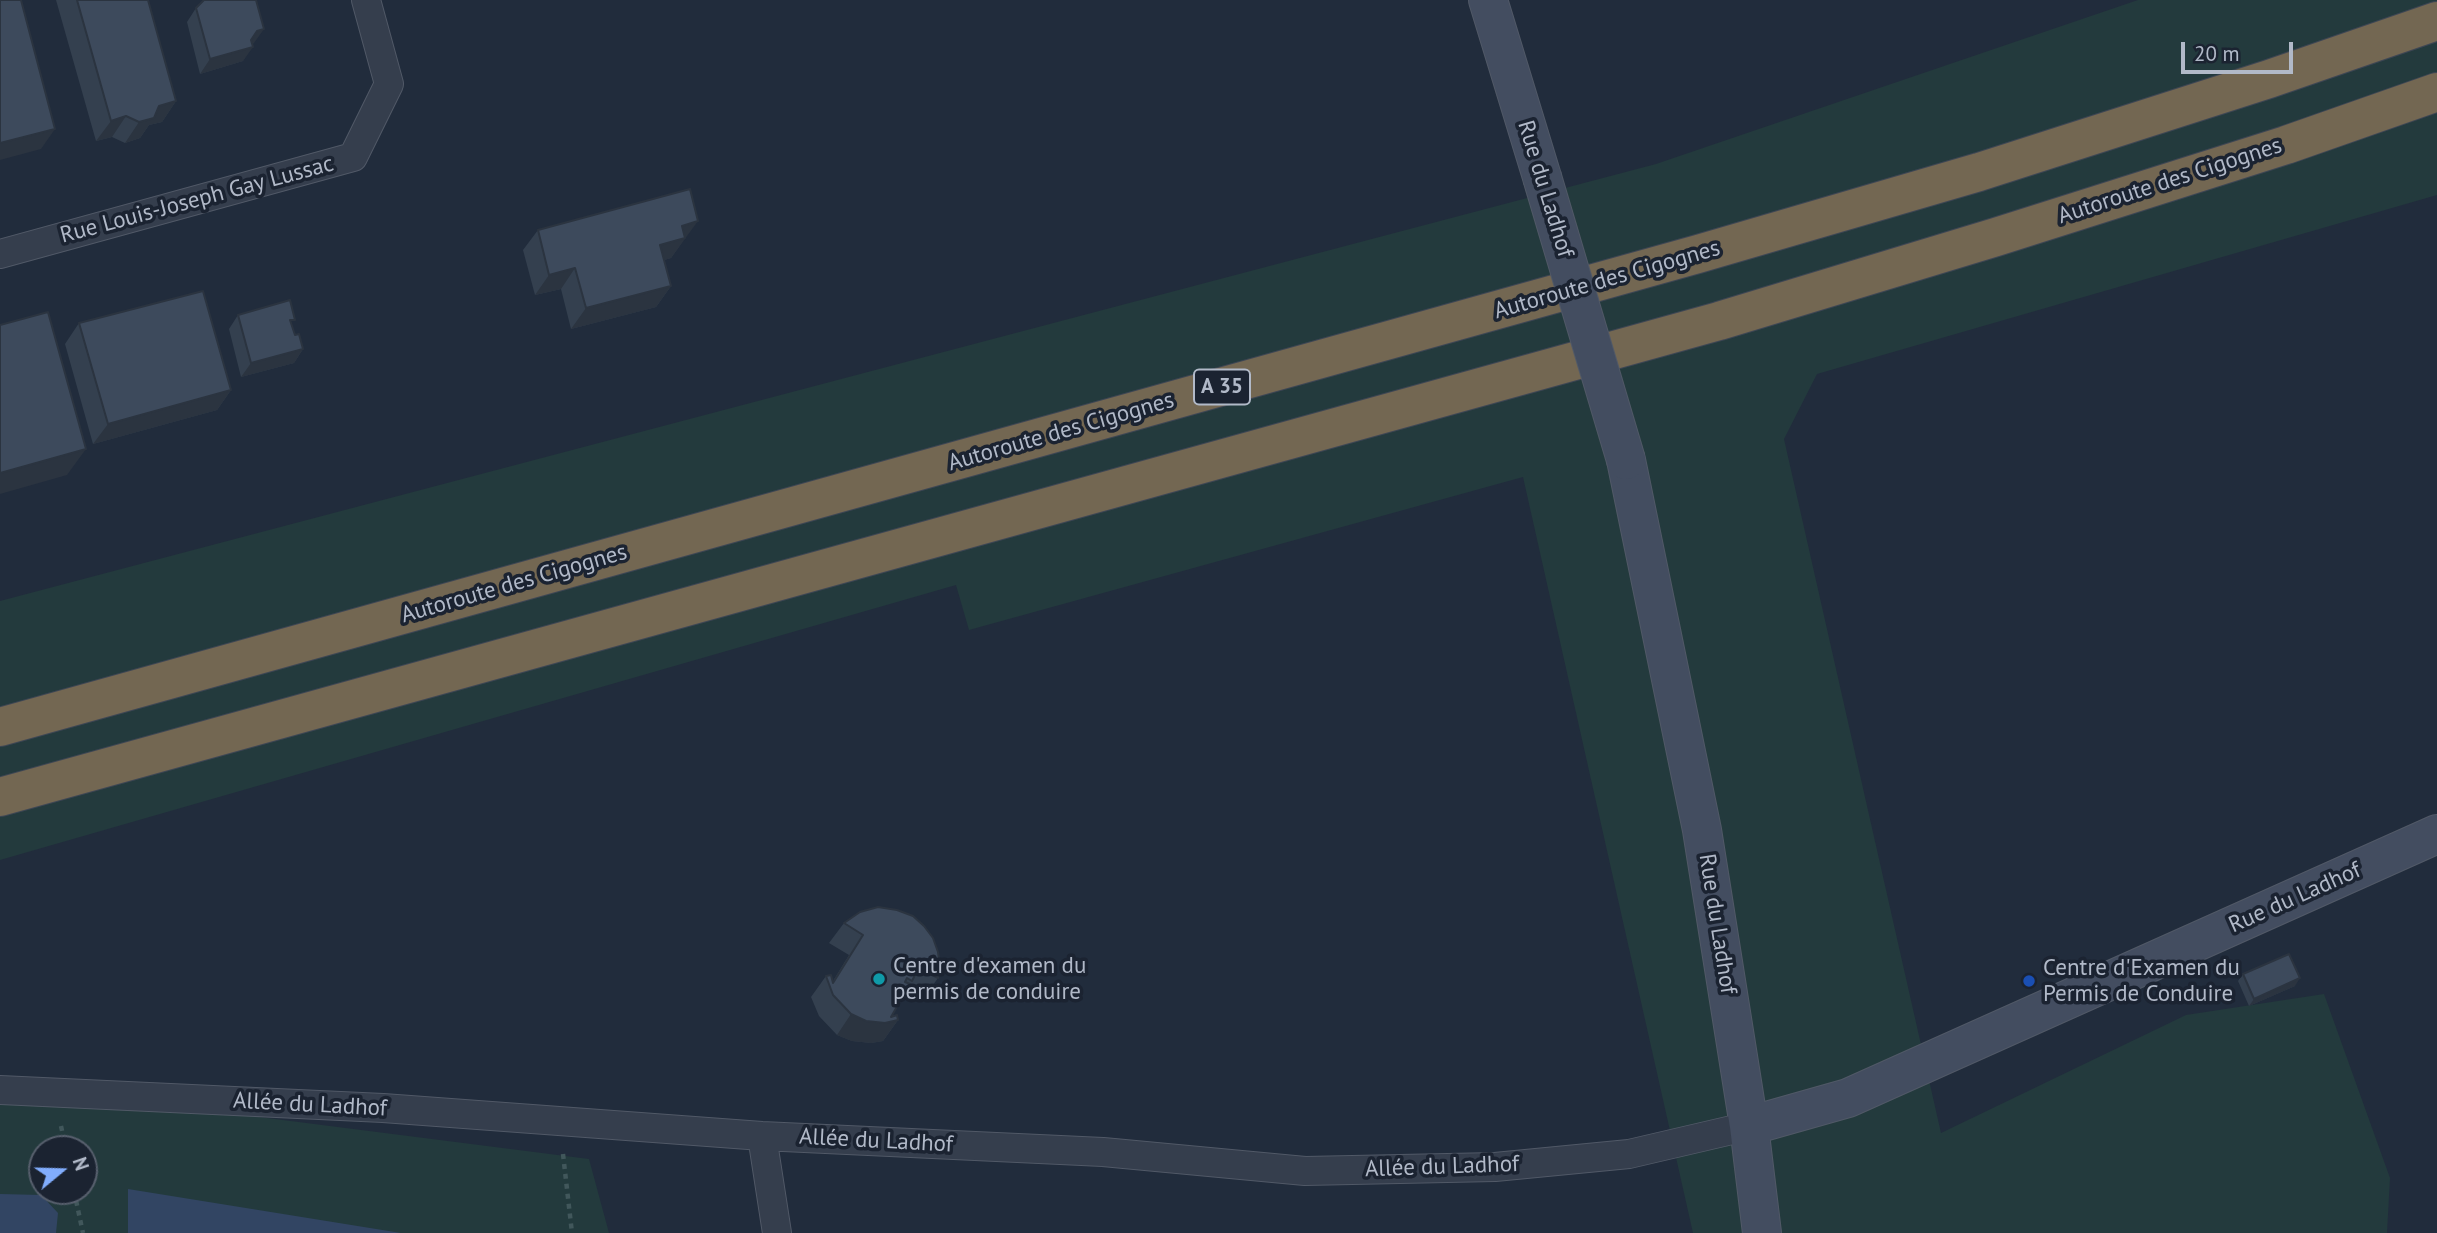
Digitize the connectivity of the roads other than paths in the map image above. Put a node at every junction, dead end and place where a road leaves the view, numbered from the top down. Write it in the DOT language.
graph roads {
  1 [pos="366,0"];
  2 [pos="1488,0"];
  3 [pos="2437,21"];
  4 [pos="2437,92"];
  5 [pos="0,254"];
  6 [pos="0,727"];
  7 [pos="0,797"];
  8 [pos="2437,834"];
  9 [pos="0,1090"];
  10 [pos="1749,1126"];
  11 [pos="762,1136"];
  12 [pos="778,1233"];
  13 [pos="1762,1233"];
  1 -- 5 [label="street, Rue Louis-Joseph Gay Lussac"];
  2 -- 10 [label="main road, Rue du Ladhof, bridge"];
  3 -- 6 [label="highway, Autoroute des Cigognes / A 35"];
  4 -- 7 [label="highway, Autoroute des Cigognes"];
  8 -- 10 [label="main road, Rue du Ladhof"];
  9 -- 11 [label="street, Allée du Ladhof"];
  10 -- 11 [label="street, Allée du Ladhof"];
  10 -- 13 [label="main road"];
  11 -- 12 [label="street"];
}
